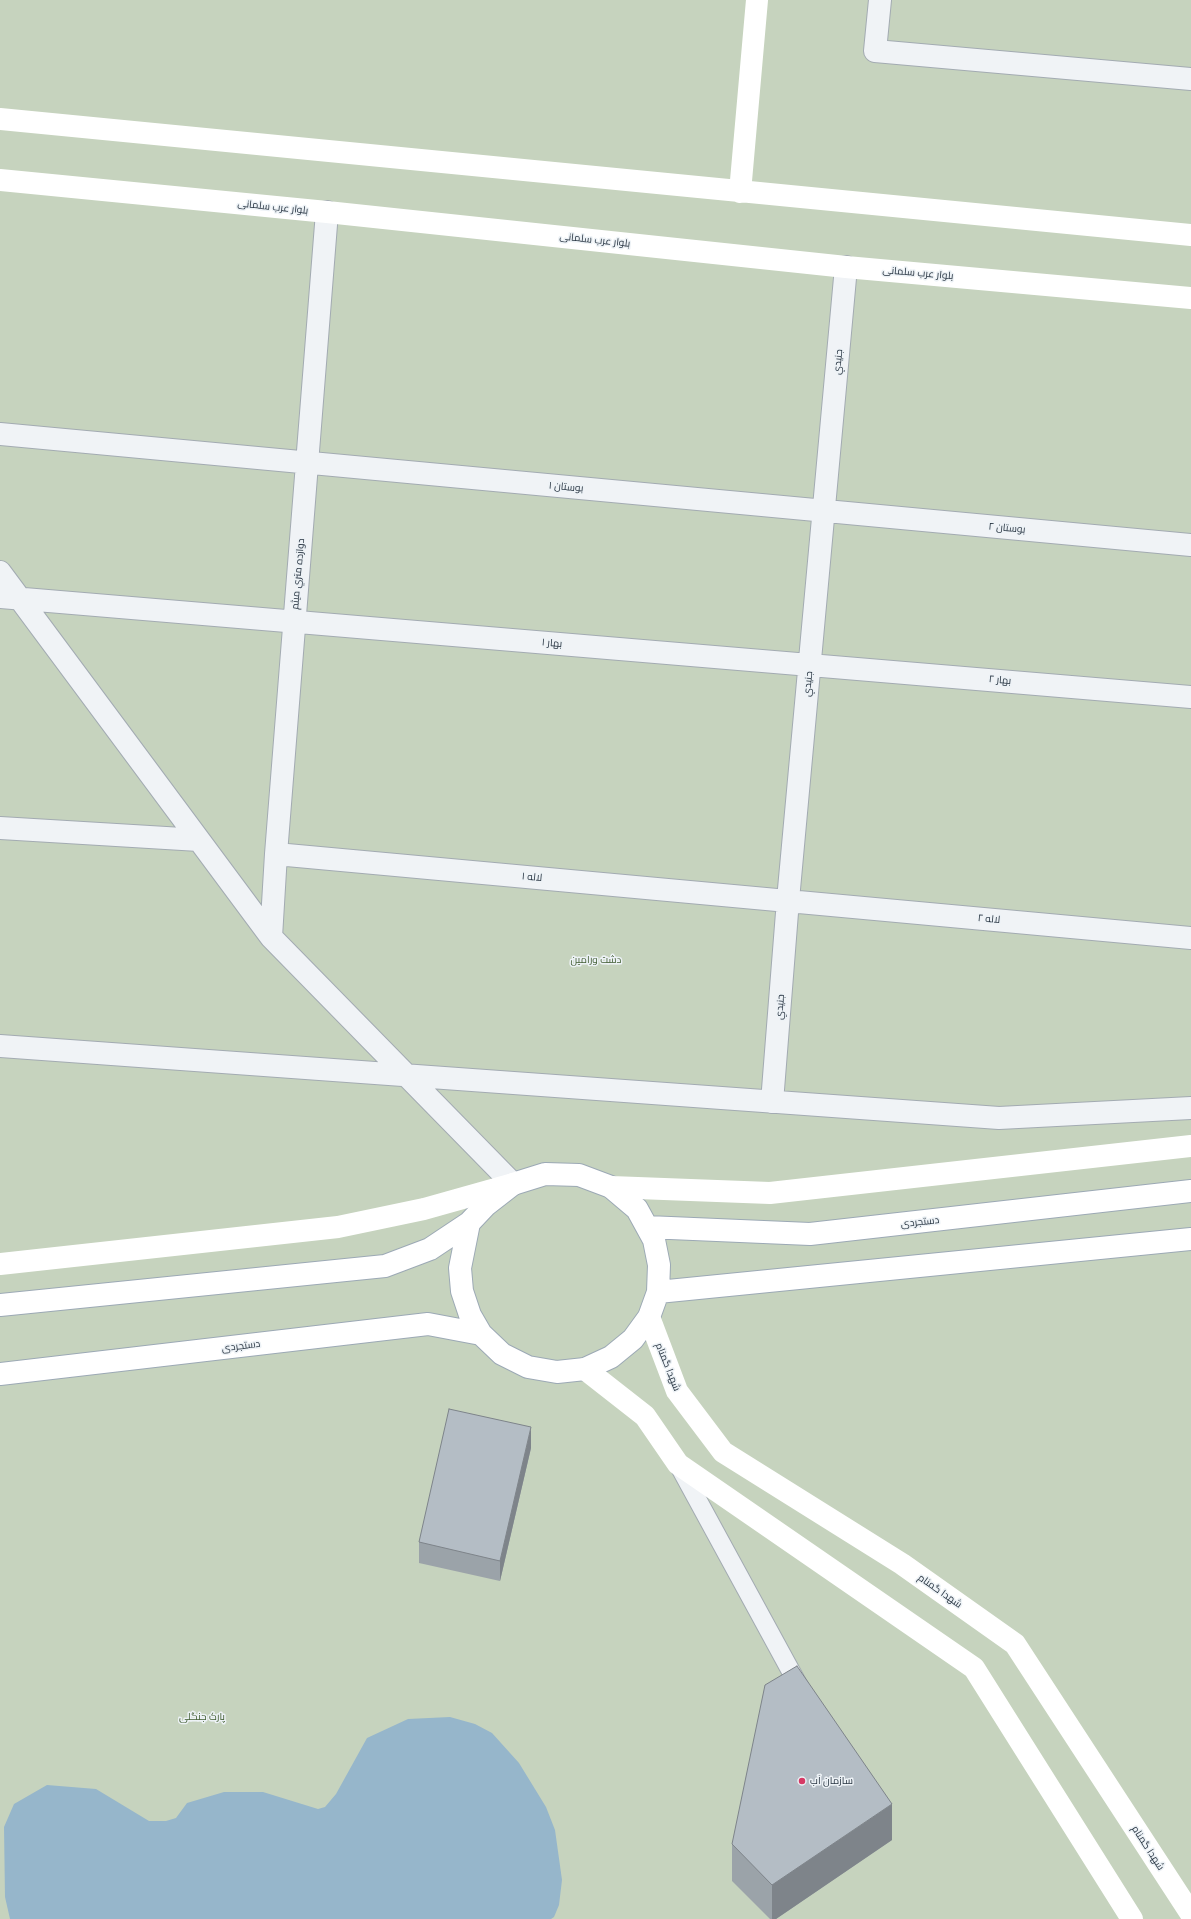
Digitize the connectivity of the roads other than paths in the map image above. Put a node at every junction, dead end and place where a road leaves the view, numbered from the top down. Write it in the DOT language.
graph roads {
  1 [pos="757,0"];
  2 [pos="880,0"];
  3 [pos="1191,79"];
  4 [pos="0,119"];
  5 [pos="0,180"];
  6 [pos="740,192"];
  7 [pos="327,212"];
  8 [pos="1191,235"];
  9 [pos="846,267"];
  10 [pos="1191,298"];
  11 [pos="0,434"];
  12 [pos="307,462"];
  13 [pos="824,511"];
  14 [pos="1191,545"];
  15 [pos="0,572"];
  16 [pos="10,598"];
  17 [pos="294,621"];
  18 [pos="810,664"];
  19 [pos="1191,696"];
  20 [pos="0,828"];
  21 [pos="199,840"];
  22 [pos="276,854"];
  23 [pos="788,900"];
  24 [pos="271,937"];
  25 [pos="1191,938"];
  26 [pos="0,1046"];
  27 [pos="406,1075"];
  28 [pos="772,1102"];
  29 [pos="1191,1108"];
  30 [pos="1191,1146"];
  31 [pos="513,1184"];
  32 [pos="611,1187"];
  33 [pos="1191,1191"];
  34 [pos="469,1223"];
  35 [pos="647,1227"];
  36 [pos="1191,1238"];
  37 [pos="0,1264"];
  38 [pos="658,1292"];
  39 [pos="0,1305"];
  40 [pos="649,1317"];
  41 [pos="481,1334"];
  42 [pos="585,1369"];
  43 [pos="0,1374"];
  44 [pos="678,1464"];
  45 [pos="800,1688"];
  46 [pos="1191,1914"];
  47 [pos="1132,1919"];
  1 -- 6 [label="street"];
  2 -- 3 [label="street"];
  4 -- 6 [label="street"];
  5 -- 7 [label="street, بلوار عرب سلمانی"];
  6 -- 8 [label="street"];
  7 -- 9 [label="street, بلوار عرب سلمانی"];
  7 -- 12 [label="street, دوازده متري میثم"];
  9 -- 10 [label="street, بلوار عرب سلمانی"];
  9 -- 13 [label="street, جنيدي"];
  11 -- 12 [label="street, بوستان ۱"];
  12 -- 13 [label="street, بوستان ۱"];
  12 -- 17 [label="street, دوازده متري میثم"];
  13 -- 14 [label="street, بوستان ۲"];
  13 -- 18 [label="street, جنيدي"];
  15 -- 16 [label="street"];
  16 -- 17 [label="street, بهار ۱"];
  16 -- 21 [label="street"];
  17 -- 18 [label="street, بهار ۱"];
  17 -- 22 [label="street, دوازده متري میثم"];
  18 -- 19 [label="street, بهار ۲"];
  18 -- 23 [label="street, جنيدي"];
  20 -- 21 [label="street"];
  21 -- 24 [label="street"];
  22 -- 23 [label="street, لاله ۱"];
  22 -- 24 [label="street, دوازده متري میثم"];
  23 -- 25 [label="street, لاله ۲"];
  23 -- 28 [label="street, جنيدي"];
  24 -- 27 [label="street"];
  26 -- 27 [label="street"];
  27 -- 28 [label="street"];
  27 -- 31 [label="street"];
  28 -- 29 [label="street"];
  30 -- 32 [label="street"];
  31 -- 32 [label="street"];
  31 -- 34 [label="street"];
  31 -- 37 [label="street"];
  32 -- 35 [label="street"];
  33 -- 35 [label="street, دستجردی"];
  34 -- 39 [label="street"];
  34 -- 41 [label="street"];
  35 -- 38 [label="street"];
  36 -- 38 [label="street"];
  38 -- 40 [label="street"];
  40 -- 42 [label="street"];
  40 -- 46 [label="street, شهدا گمنام"];
  41 -- 42 [label="street"];
  41 -- 43 [label="street, دستجردی"];
  42 -- 44 [label="street"];
  44 -- 45 [label="lane"];
  44 -- 47 [label="street"];
}
